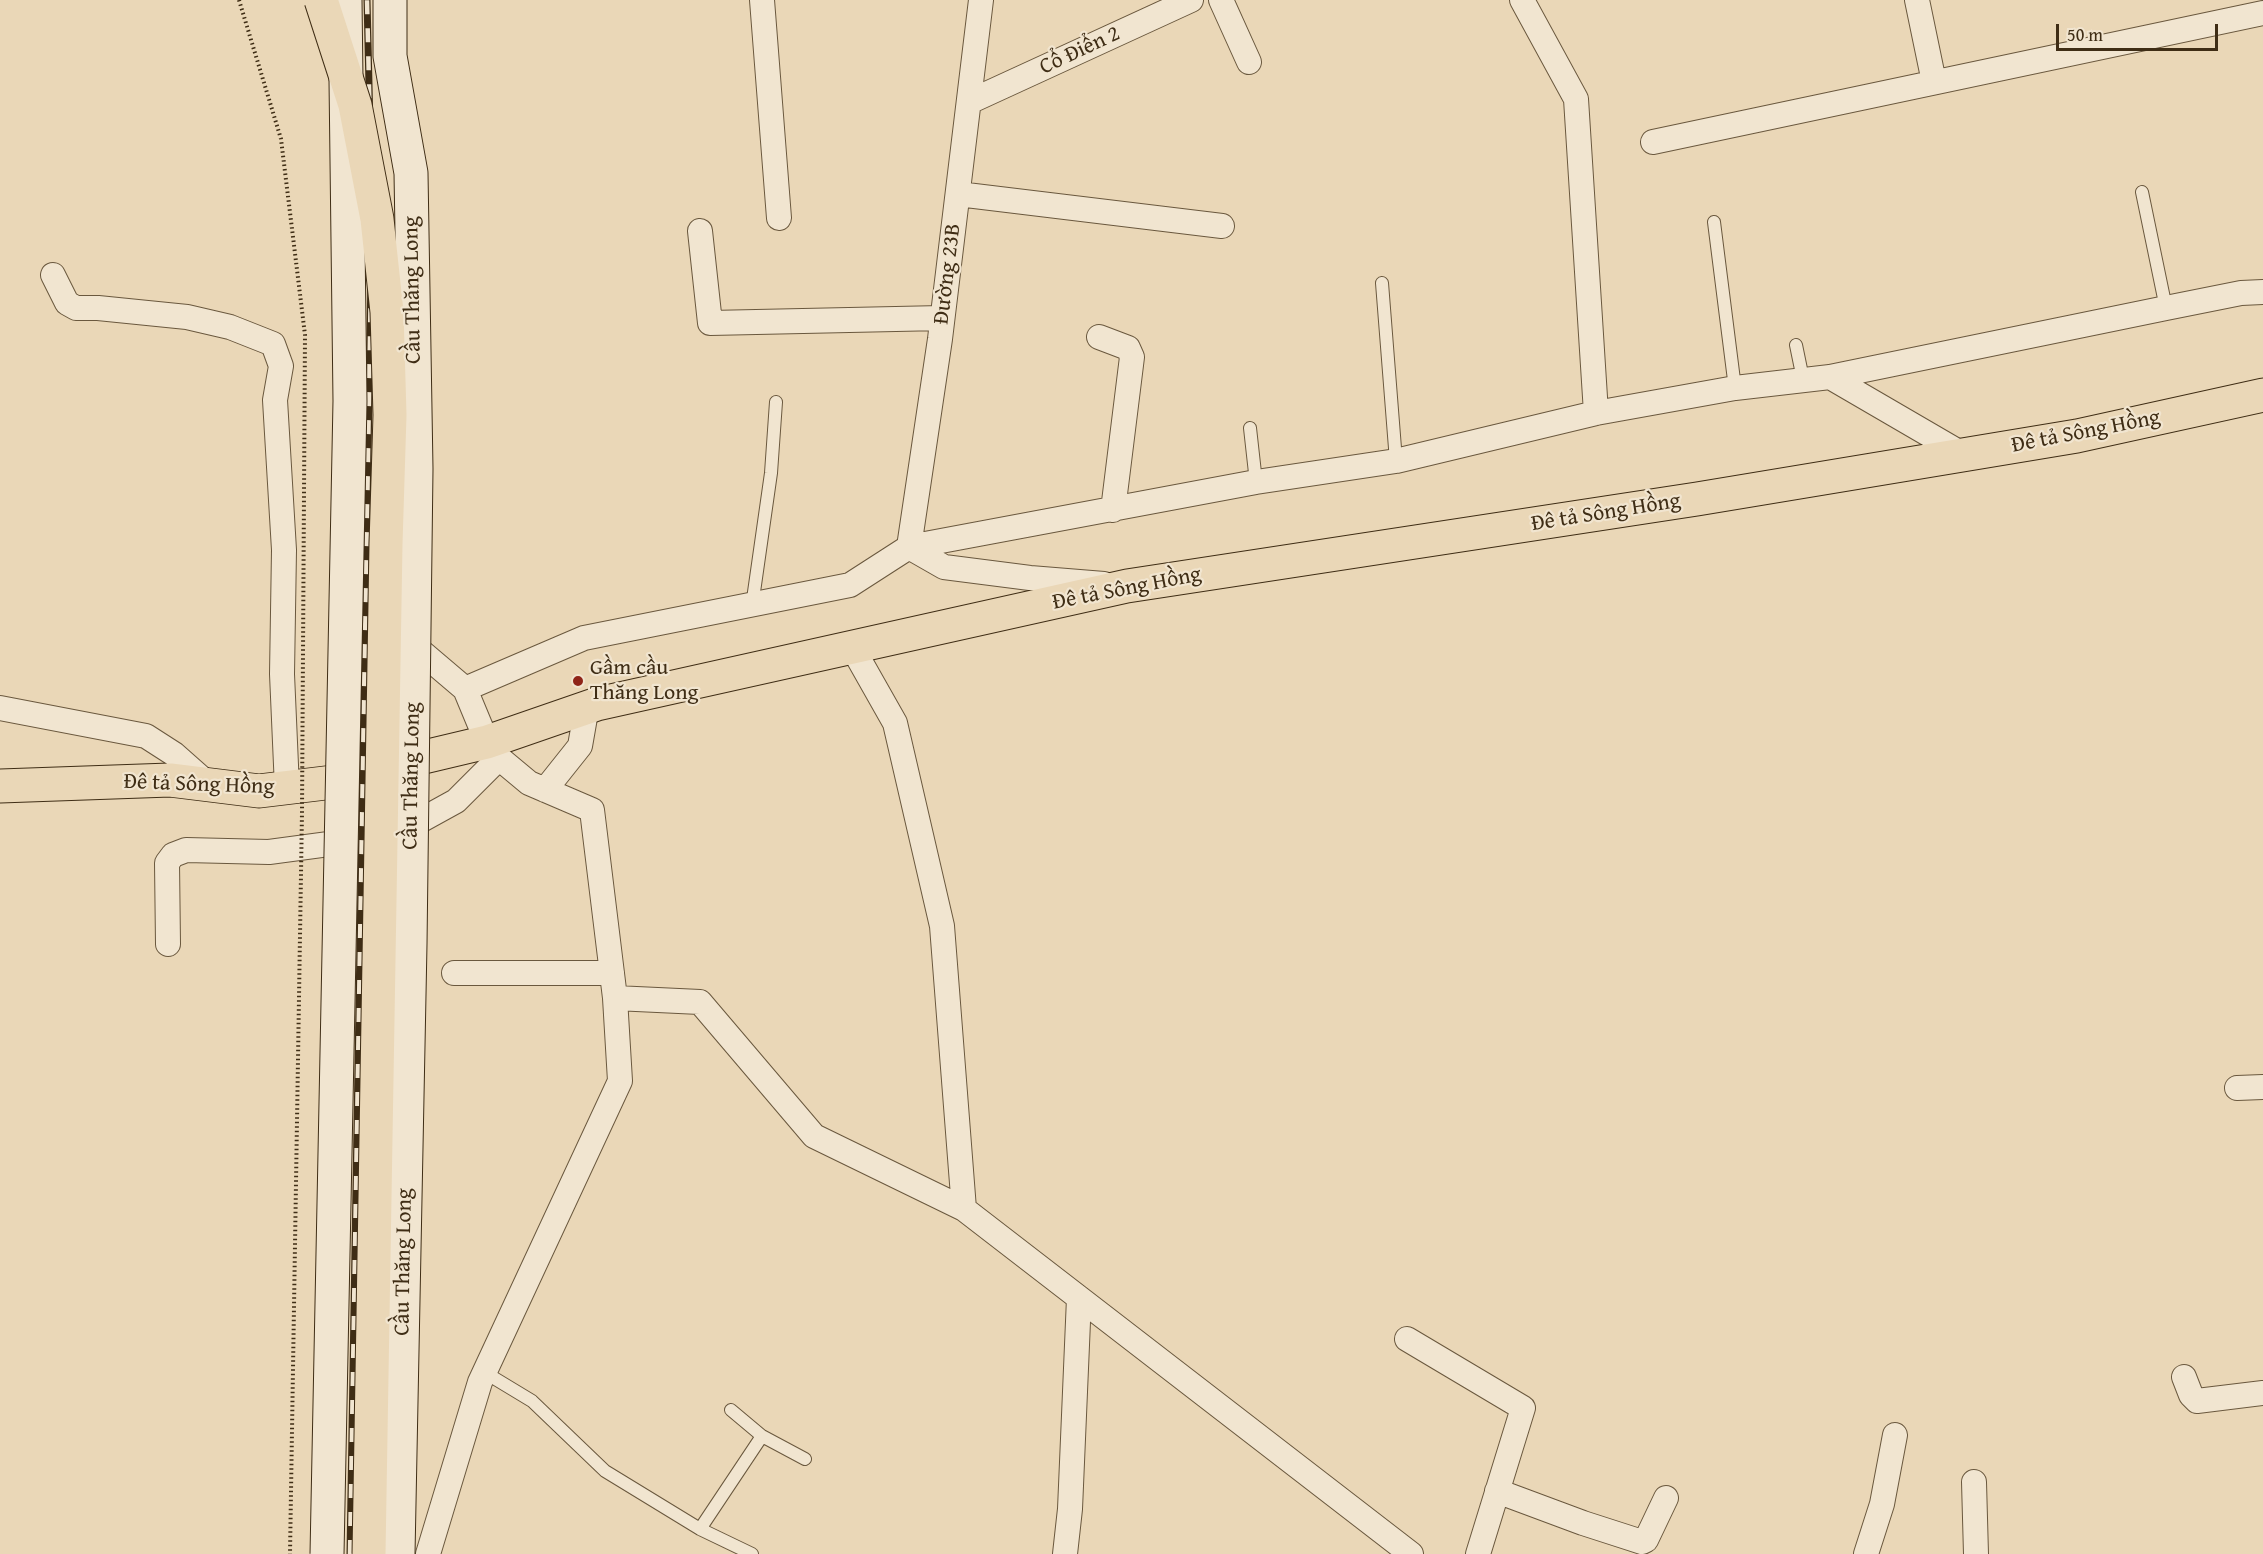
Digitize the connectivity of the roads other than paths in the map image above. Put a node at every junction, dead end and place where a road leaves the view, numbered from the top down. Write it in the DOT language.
graph roads {
  1 [pos="321,0"];
  2 [pos="345,0"];
  3 [pos="390,0"];
  4 [pos="400,0"];
  5 [pos="762,0"];
  6 [pos="981,0"];
  7 [pos="1191,0"];
  8 [pos="1221,0"];
  9 [pos="1522,0"];
  10 [pos="1917,0"];
  11 [pos="2218,11"];
  12 [pos="2263,13"];
  13 [pos="1249,62"];
  14 [pos="1934,82"];
  15 [pos="969,102"];
  16 [pos="1653,142"];
  17 [pos="2142,192"];
  18 [pos="958,194"];
  19 [pos="779,218"];
  20 [pos="1714,222"];
  21 [pos="1222,226"];
  22 [pos="700,231"];
  23 [pos="53,275"];
  24 [pos="1382,283"];
  25 [pos="2263,292"];
  26 [pos="2166,308"];
  27 [pos="942,318"];
  28 [pos="1099,338"];
  29 [pos="1796,345"];
  30 [pos="1830,377"];
  31 [pos="1803,380"];
  32 [pos="1735,388"];
  33 [pos="2263,394"];
  34 [pos="776,402"];
  35 [pos="1596,413"];
  36 [pos="1250,428"];
  37 [pos="1964,455"];
  38 [pos="1396,461"];
  39 [pos="1256,482"];
  40 [pos="1113,510"];
  41 [pos="909,547"];
  42 [pos="1127,586"];
  43 [pos="752,606"];
  44 [pos="852,647"];
  45 [pos="465,689"];
  46 [pos="587,706"];
  47 [pos="0,708"];
  48 [pos="493,750"];
  49 [pos="209,785"];
  50 [pos="0,786"];
  51 [pos="287,788"];
  52 [pos="545,790"];
  53 [pos="168,944"];
  54 [pos="454,973"];
  55 [pos="612,973"];
  56 [pos="615,998"];
  57 [pos="2263,1087"];
  58 [pos="2237,1088"];
  59 [pos="964,1209"];
  60 [pos="1079,1298"];
  61 [pos="1407,1339"];
  62 [pos="484,1372"];
  63 [pos="2184,1377"];
  64 [pos="2263,1393"];
  65 [pos="731,1410"];
  66 [pos="1895,1435"];
  67 [pos="762,1436"];
  68 [pos="805,1459"];
  69 [pos="1974,1482"];
  70 [pos="1497,1491"];
  71 [pos="1666,1498"];
  72 [pos="700,1529"];
  73 [pos="327,1554"];
  74 [pos="369,1554"];
  75 [pos="398,1554"];
  76 [pos="428,1554"];
  77 [pos="752,1554"];
  78 [pos="1065,1554"];
  79 [pos="1411,1554"];
  80 [pos="1478,1554"];
  81 [pos="1866,1554"];
  82 [pos="1976,1554"];
  1 -- 74 [label="main road, Cầu Thăng Long, bridge"];
  2 -- 73 [label="main road, bridge"];
  3 -- 75 [label="main road, Cầu Thăng Long, bridge"];
  4 -- 45 [label="street"];
  5 -- 19 [label="street"];
  6 -- 15 [label="street, Đường 23B"];
  7 -- 15 [label="street, Cổ Điển 2"];
  8 -- 13 [label="street"];
  9 -- 35 [label="street"];
  10 -- 14 [label="street"];
  11 -- 12 [label="street"];
  11 -- 14 [label="street"];
  14 -- 16 [label="street"];
  15 -- 18 [label="street, Đường 23B"];
  17 -- 26 [label="lane"];
  18 -- 21 [label="street"];
  18 -- 27 [label="street, Đường 23B"];
  20 -- 32 [label="lane"];
  22 -- 27 [label="street"];
  23 -- 51 [label="street"];
  24 -- 38 [label="lane"];
  25 -- 26 [label="street"];
  26 -- 30 [label="street"];
  27 -- 41 [label="street, Đường 23B"];
  28 -- 40 [label="street"];
  29 -- 31 [label="lane"];
  30 -- 31 [label="street"];
  30 -- 37 [label="street"];
  31 -- 32 [label="street"];
  32 -- 35 [label="street"];
  33 -- 37 [label="main road, Đê tả Sông Hồng"];
  34 -- 43 [label="lane"];
  35 -- 38 [label="street"];
  36 -- 39 [label="lane"];
  37 -- 42 [label="main road, Đê tả Sông Hồng"];
  38 -- 39 [label="street"];
  39 -- 40 [label="street"];
  40 -- 41 [label="street"];
  41 -- 42 [label="street"];
  41 -- 43 [label="street"];
  42 -- 44 [label="main road, Đê tả Sông Hồng"];
  43 -- 45 [label="street"];
  44 -- 46 [label="main road, Đê tả Sông Hồng"];
  44 -- 59 [label="street"];
  45 -- 48 [label="street"];
  46 -- 48 [label="main road, Đê tả Sông Hồng"];
  46 -- 52 [label="street"];
  47 -- 49 [label="street"];
  48 -- 51 [label="main road, Đê tả Sông Hồng"];
  48 -- 52 [label="street"];
  48 -- 53 [label="street"];
  49 -- 50 [label="main road, Đê tả Sông Hồng"];
  49 -- 51 [label="main road, Đê tả Sông Hồng"];
  52 -- 55 [label="street"];
  54 -- 55 [label="street"];
  55 -- 56 [label="street"];
  56 -- 59 [label="street"];
  56 -- 62 [label="street"];
  57 -- 58 [label="street"];
  59 -- 60 [label="street"];
  60 -- 78 [label="street"];
  60 -- 79 [label="street"];
  61 -- 70 [label="street"];
  62 -- 72 [label="lane"];
  62 -- 76 [label="street"];
  63 -- 64 [label="street"];
  65 -- 67 [label="lane"];
  66 -- 81 [label="street"];
  67 -- 68 [label="lane"];
  67 -- 72 [label="lane"];
  69 -- 82 [label="street"];
  70 -- 71 [label="street"];
  70 -- 80 [label="street"];
  72 -- 77 [label="lane"];
}
